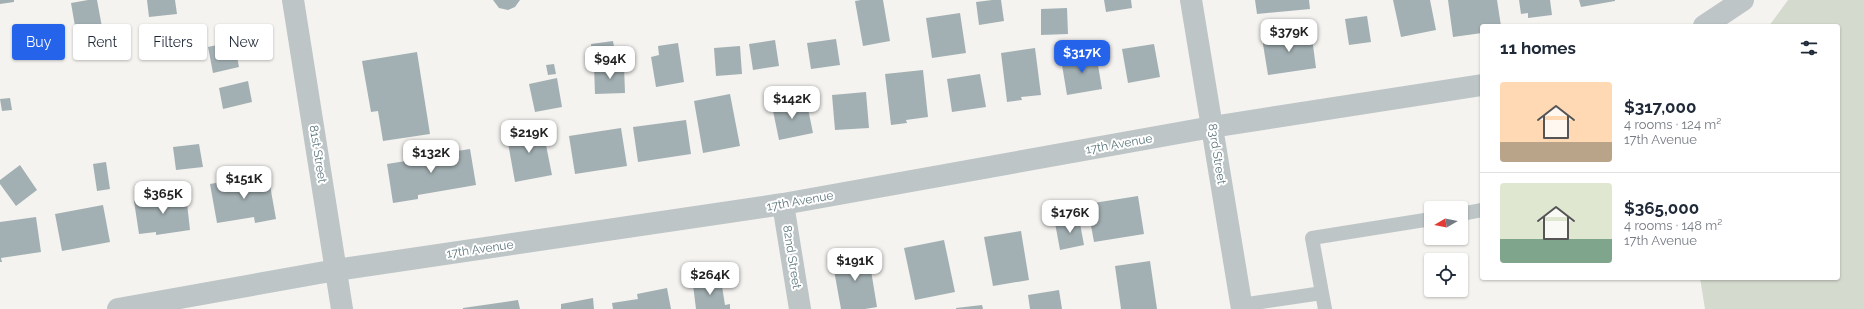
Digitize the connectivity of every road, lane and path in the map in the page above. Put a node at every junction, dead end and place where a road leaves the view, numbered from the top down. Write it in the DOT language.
graph roads {
  1 [pos="293,0"];
  2 [pos="1191,0"];
  3 [pos="1743,0"];
  4 [pos="1707,24"];
  5 [pos="1480,85"];
  6 [pos="1212,127"];
  7 [pos="783,204"];
  8 [pos="1480,210"];
  9 [pos="1468,213"];
  10 [pos="1424,220"];
  11 [pos="336,270"];
  12 [pos="1322,293"];
  13 [pos="1241,307"];
  14 [pos="118,309"];
  15 [pos="342,309"];
  16 [pos="800,309"];
  17 [pos="1325,309"];
  1 -- 11 [label="street, 81st Street"];
  2 -- 6 [label="street, 83rd Street"];
  3 -- 4 [label="street"];
  5 -- 6 [label="street, 17th Avenue"];
  6 -- 7 [label="street, 17th Avenue"];
  6 -- 13 [label="street, 83rd Street"];
  7 -- 11 [label="street, 17th Avenue"];
  7 -- 16 [label="street, 82nd Street"];
  8 -- 9 [label="lane"];
  10 -- 12 [label="lane"];
  11 -- 14 [label="street, 17th Avenue"];
  11 -- 15 [label="street, 81st Street"];
  12 -- 13 [label="lane"];
  12 -- 17 [label="lane"];
}
